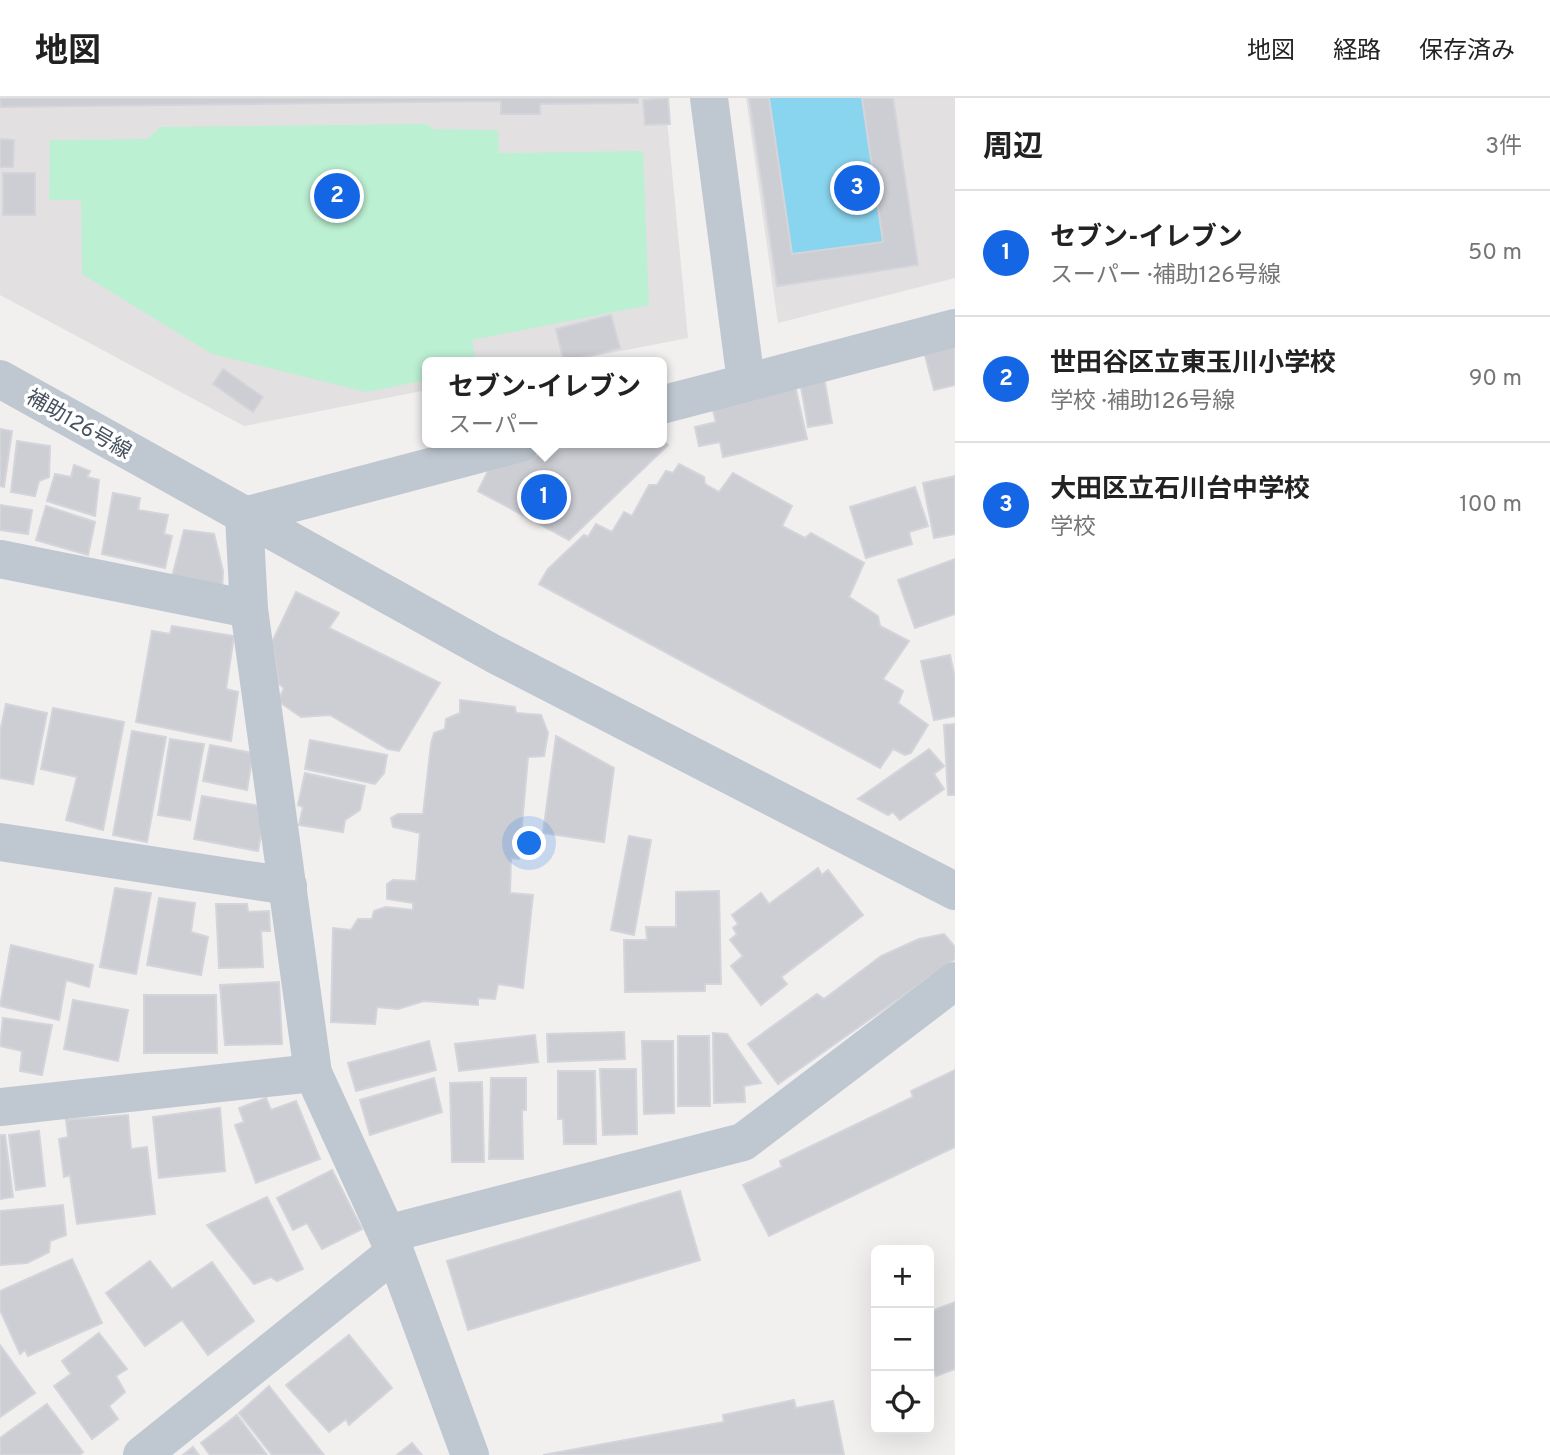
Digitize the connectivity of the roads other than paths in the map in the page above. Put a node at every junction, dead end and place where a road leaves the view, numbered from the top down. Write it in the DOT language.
graph roads {
  1 [pos="709,98"];
  2 [pos="955,328"];
  3 [pos="0,379"];
  4 [pos="746,382"];
  5 [pos="667,403"];
  6 [pos="503,448"];
  7 [pos="244,516"];
  8 [pos="0,559"];
  9 [pos="249,609"];
  10 [pos="0,842"];
  11 [pos="288,886"];
  12 [pos="955,891"];
  13 [pos="955,981"];
  14 [pos="313,1073"];
  15 [pos="0,1107"];
  16 [pos="391,1243"];
  17 [pos="142,1455"];
  18 [pos="470,1455"];
  1 -- 4 [label="street"];
  2 -- 4 [label="street"];
  3 -- 7 [label="street, 補助126号線"];
  4 -- 5 [label="street"];
  6 -- 7 [label="street"];
  7 -- 9 [label="street"];
  7 -- 12 [label="street, 補助126号線"];
  8 -- 9 [label="street"];
  9 -- 11 [label="street"];
  10 -- 11 [label="street"];
  11 -- 14 [label="street"];
  13 -- 16 [label="street"];
  14 -- 15 [label="street"];
  14 -- 16 [label="street"];
  16 -- 17 [label="street"];
  16 -- 18 [label="street"];
}
